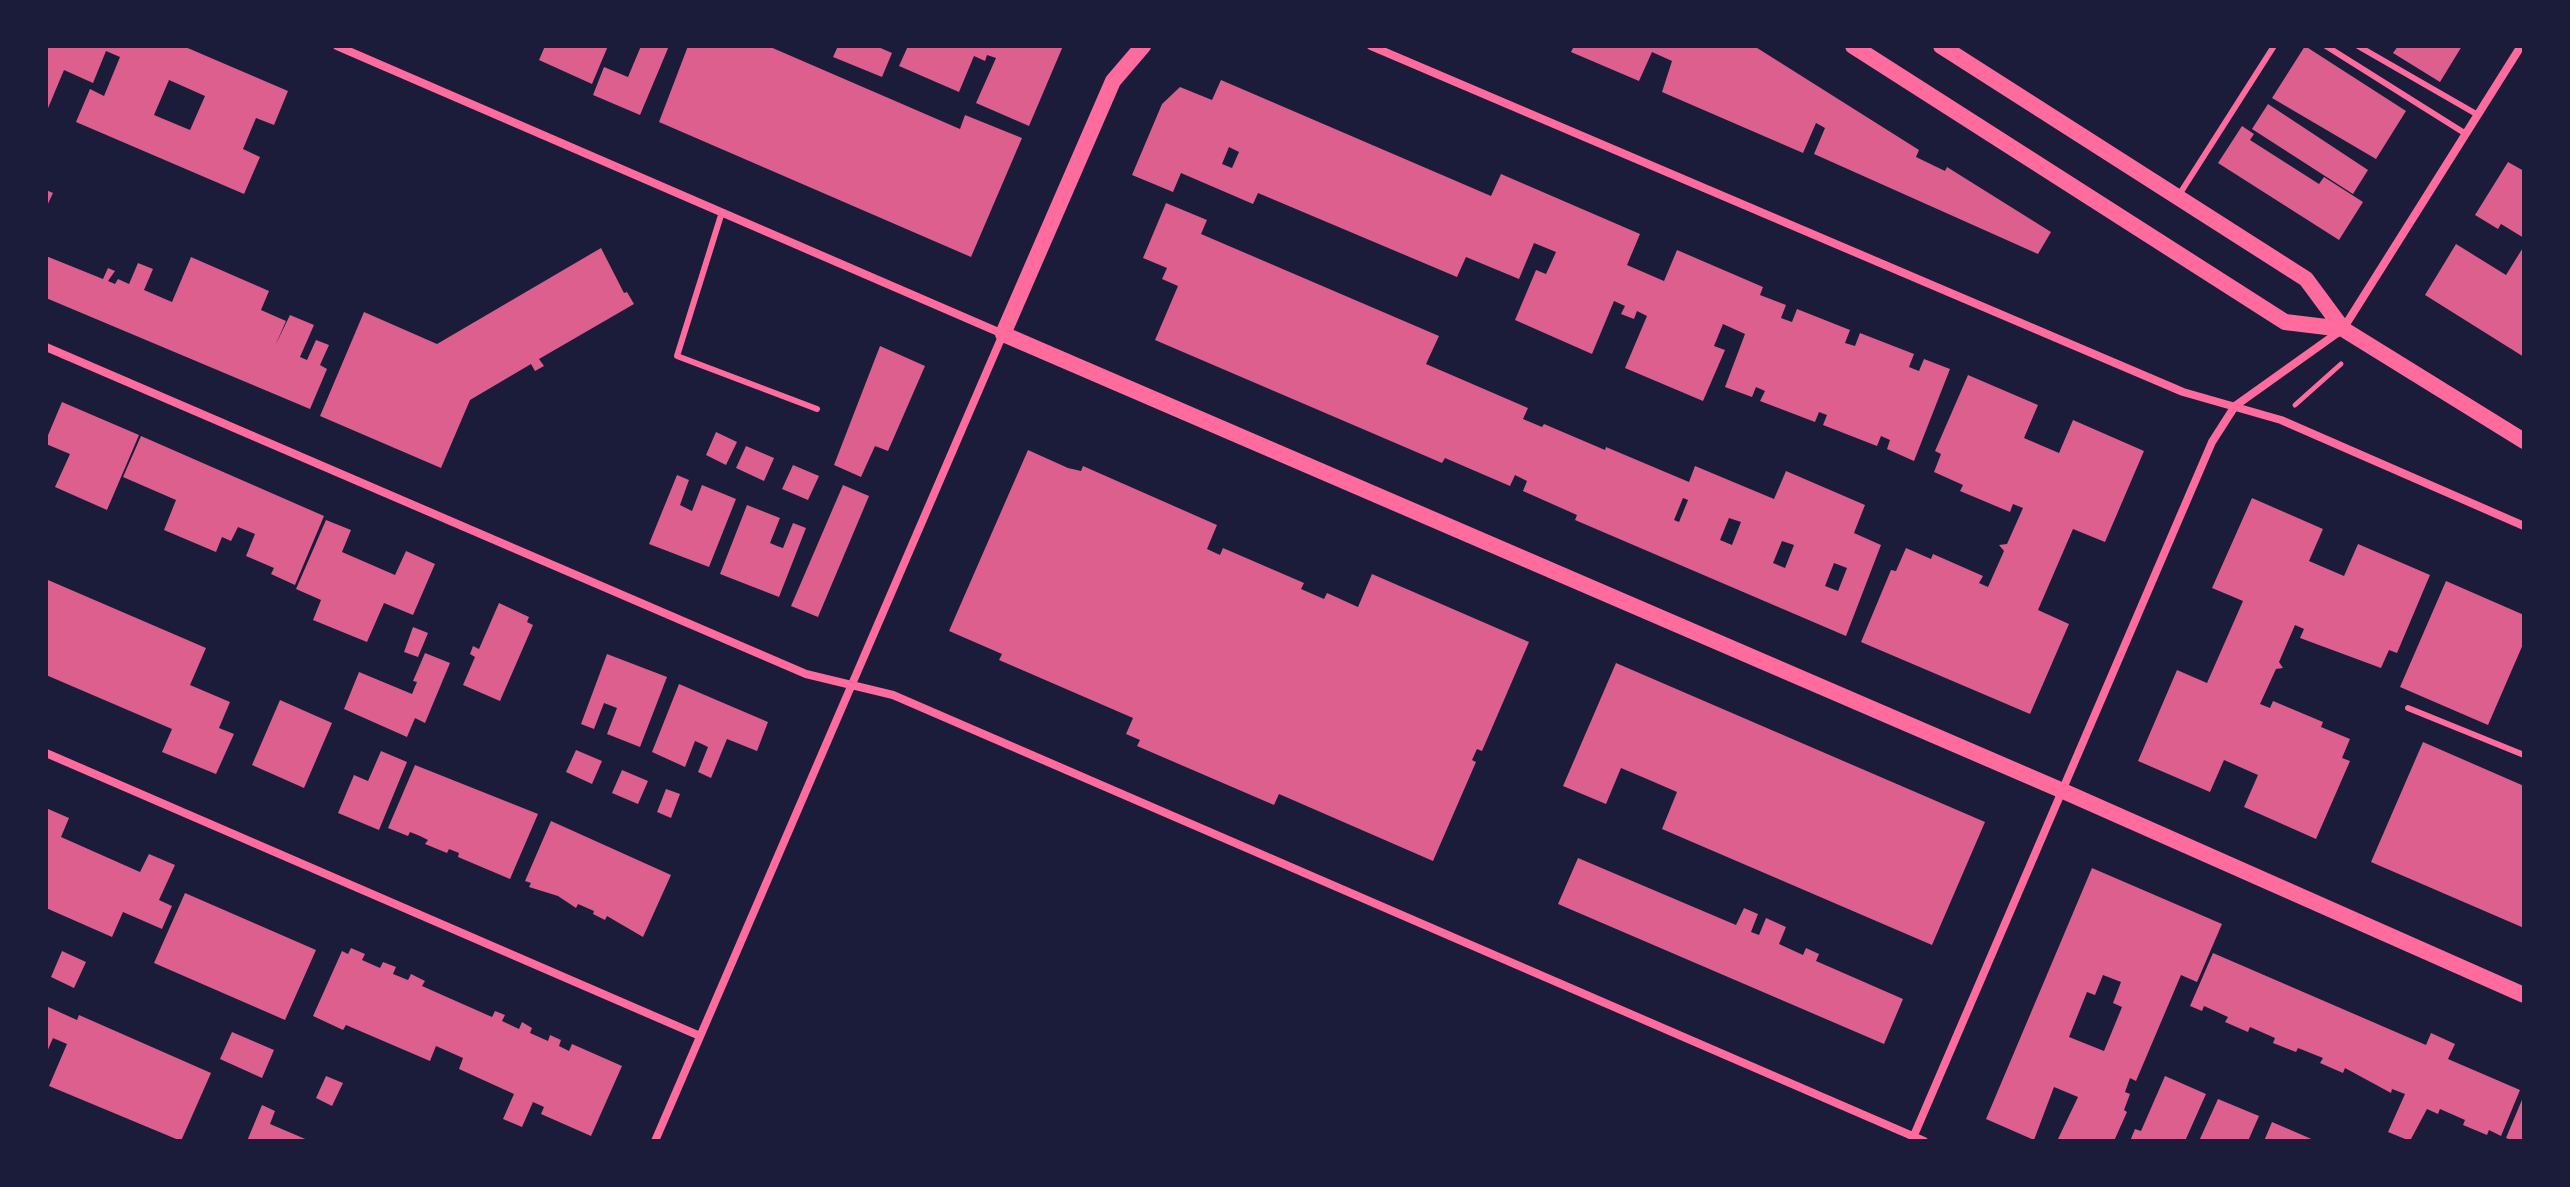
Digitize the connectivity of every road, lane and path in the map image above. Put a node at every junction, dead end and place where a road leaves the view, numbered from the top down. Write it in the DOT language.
graph roads {
  1 [pos="337,46"];
  2 [pos="1143,46"];
  3 [pos="1371,46"];
  4 [pos="1853,46"];
  5 [pos="1941,46"];
  6 [pos="2274,46"];
  7 [pos="2326,46"];
  8 [pos="2358,46"];
  9 [pos="2521,46"];
  10 [pos="2478,115"];
  11 [pos="2466,134"];
  12 [pos="2177,198"];
  13 [pos="722,212"];
  14 [pos="2343,329"];
  15 [pos="1003,334"];
  16 [pos="46,347"];
  17 [pos="2341,364"];
  18 [pos="2235,406"];
  19 [pos="2295,406"];
  20 [pos="817,409"];
  21 [pos="2524,441"];
  22 [pos="2524,526"];
  23 [pos="852,686"];
  24 [pos="2408,708"];
  25 [pos="46,753"];
  26 [pos="2524,755"];
  27 [pos="2063,791"];
  28 [pos="2524,995"];
  29 [pos="700,1036"];
  30 [pos="1912,1139"];
  31 [pos="655,1141"];
  32 [pos="1924,1141"];
  1 -- 13 [label="street"];
  2 -- 15 [label="main road"];
  3 -- 18 [label="street"];
  4 -- 14 [label="main road"];
  5 -- 12 [label="main road"];
  6 -- 12 [label="lane"];
  7 -- 11 [label="lane"];
  8 -- 10 [label="lane"];
  9 -- 10 [label="street"];
  10 -- 11 [label="street"];
  11 -- 14 [label="street"];
  12 -- 14 [label="main road"];
  13 -- 15 [label="street"];
  13 -- 20 [label="lane"];
  14 -- 18 [label="street"];
  14 -- 21 [label="main road"];
  15 -- 23 [label="street"];
  15 -- 27 [label="main road"];
  16 -- 23 [label="street"];
  17 -- 19 [label="path"];
  18 -- 22 [label="street"];
  18 -- 27 [label="street"];
  23 -- 29 [label="street"];
  23 -- 30 [label="street"];
  24 -- 26 [label="lane"];
  25 -- 29 [label="street"];
  27 -- 28 [label="main road"];
  27 -- 30 [label="street"];
  29 -- 31 [label="street"];
  30 -- 32 [label="street"];
}
